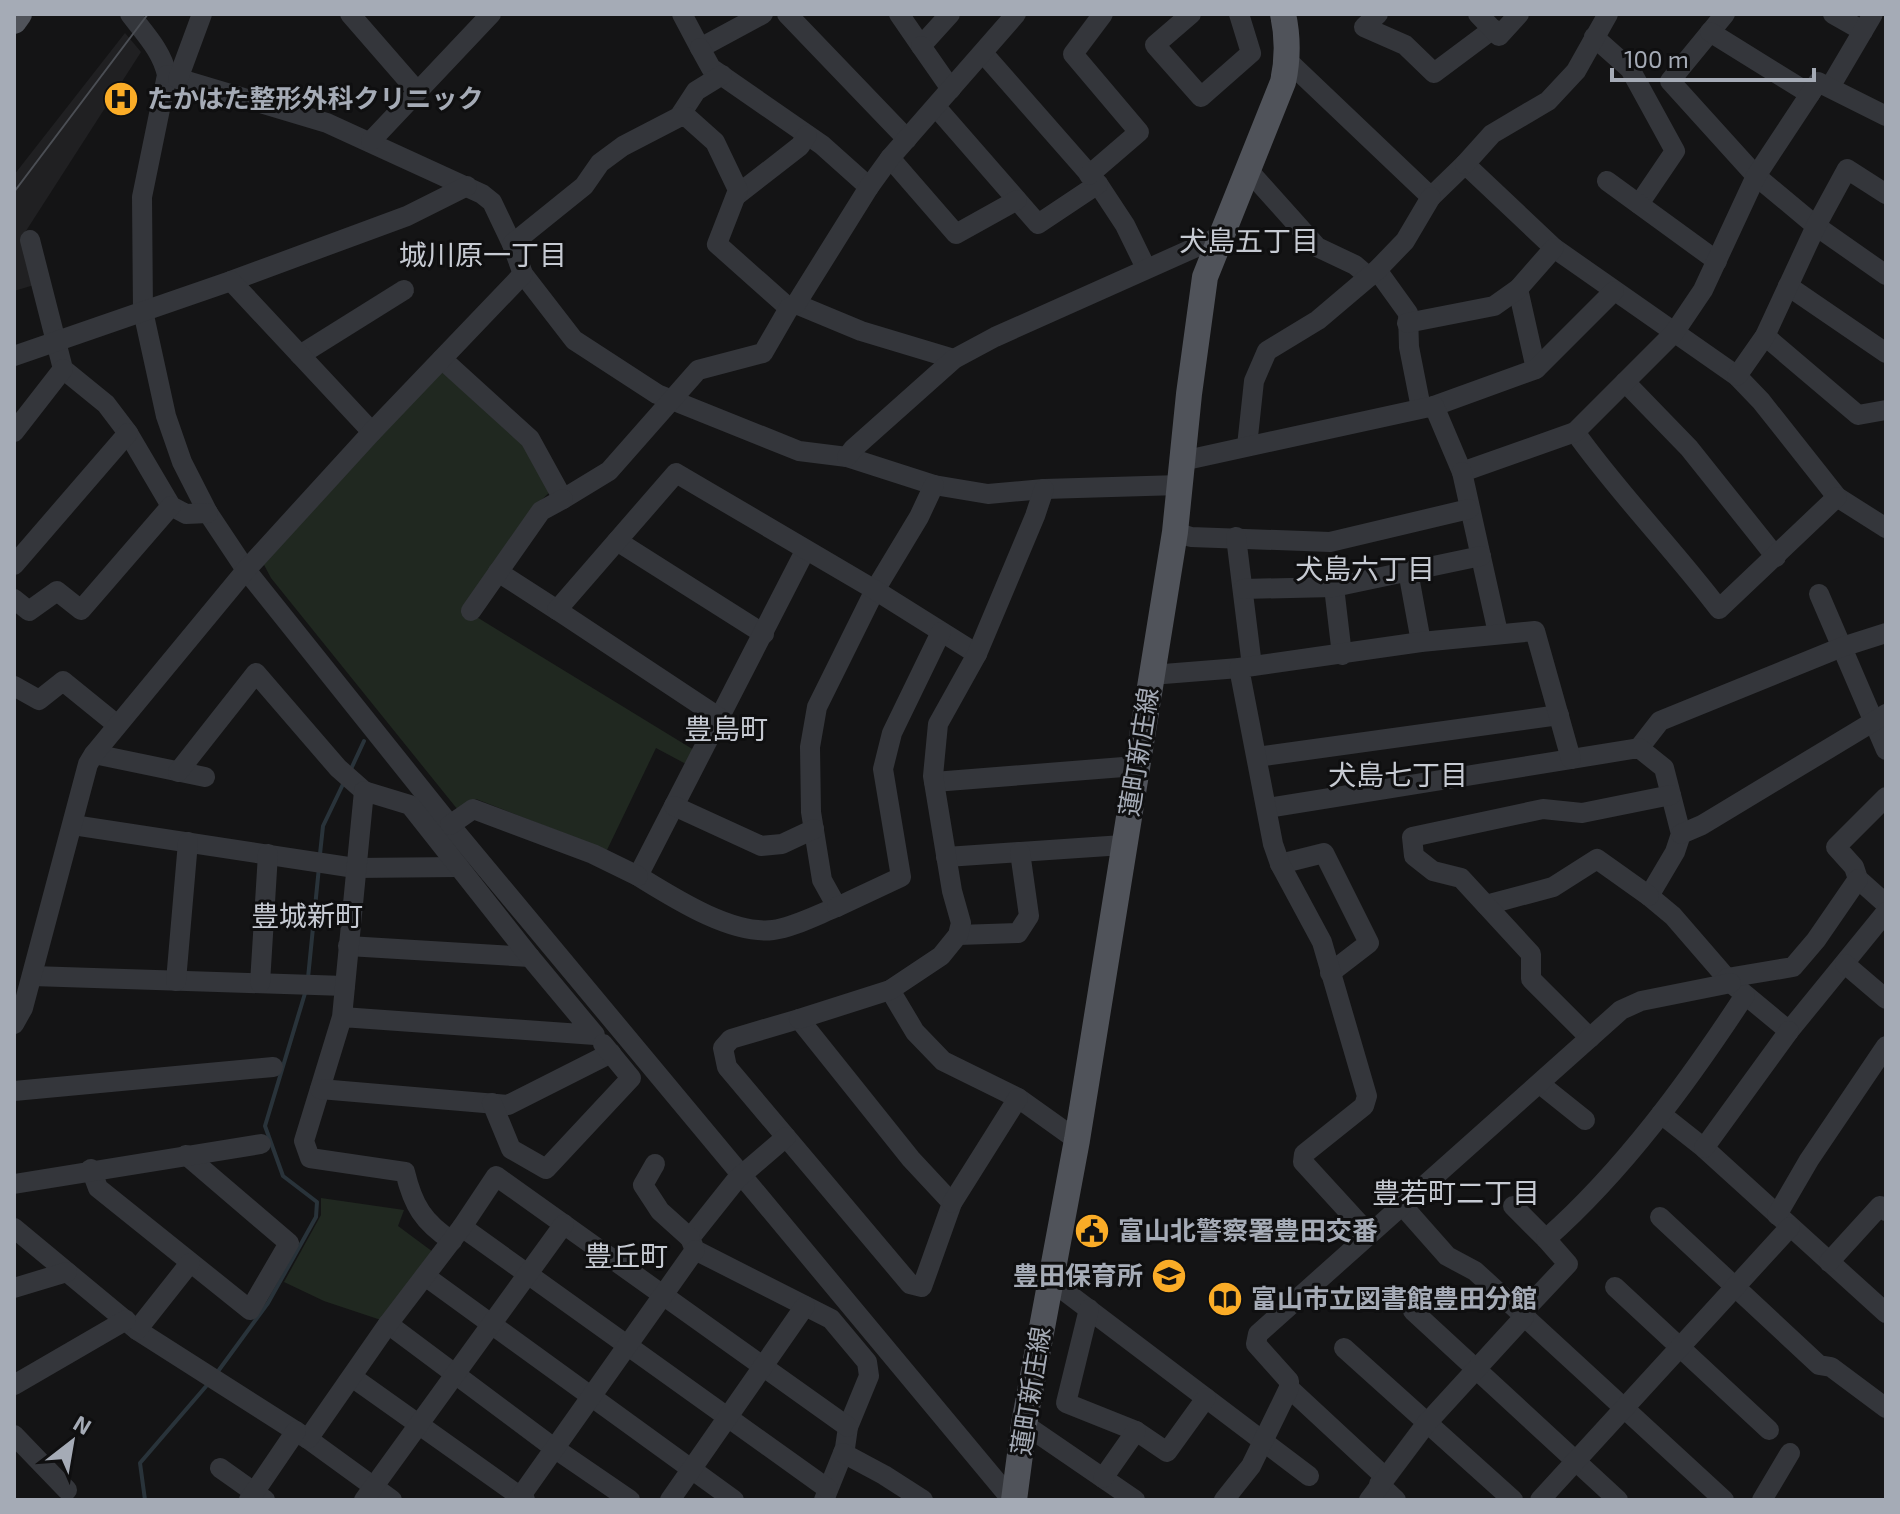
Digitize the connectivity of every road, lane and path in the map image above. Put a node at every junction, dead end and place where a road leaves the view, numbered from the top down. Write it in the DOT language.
graph roads {
  1 [pos="19,14"];
  2 [pos="130,14"];
  3 [pos="202,14"];
  4 [pos="350,14"];
  5 [pos="491,14"];
  6 [pos="682,14"];
  7 [pos="763,14"];
  8 [pos="787,14"];
  9 [pos="899,14"];
  10 [pos="950,14"];
  11 [pos="1016,14"];
  12 [pos="1103,14"];
  13 [pos="1191,14"];
  14 [pos="1239,14"];
  15 [pos="1283,14"];
  16 [pos="1378,14"];
  17 [pos="1519,14"];
  18 [pos="1608,14"];
  19 [pos="1725,14"];
  20 [pos="1833,14"];
  21 [pos="14,21"];
  22 [pos="1486,22"];
  23 [pos="1868,23"];
  24 [pos="1710,32"];
  25 [pos="1594,37"];
  26 [pos="921,46"];
  27 [pos="700,48"];
  28 [pos="983,53"];
  29 [pos="1288,61"];
  30 [pos="722,75"];
  31 [pos="172,77"];
  32 [pos="951,89"];
  33 [pos="1820,90"];
  34 [pos="417,91"];
  35 [pos="936,107"];
  36 [pos="1886,116"];
  37 [pos="679,117"];
  38 [pos="807,135"];
  39 [pos="907,139"];
  40 [pos="371,141"];
  41 [pos="890,158"];
  42 [pos="1465,164"];
  43 [pos="1248,170"];
  44 [pos="1756,176"];
  45 [pos="1094,180"];
  46 [pos="1607,181"];
  47 [pos="467,186"];
  48 [pos="869,187"];
  49 [pos="1886,194"];
  50 [pos="737,195"];
  51 [pos="1431,197"];
  52 [pos="1017,200"];
  53 [pos="1639,204"];
  54 [pos="1816,226"];
  55 [pos="1221,236"];
  56 [pos="30,240"];
  57 [pos="512,244"];
  58 [pos="1554,248"];
  59 [pos="1717,261"];
  60 [pos="1146,268"];
  61 [pos="523,274"];
  62 [pos="1373,274"];
  63 [pos="1886,275"];
  64 [pos="231,281"];
  65 [pos="1788,286"];
  66 [pos="1518,289"];
  67 [pos="404,290"];
  68 [pos="1614,291"];
  69 [pos="793,306"];
  70 [pos="143,311"];
  71 [pos="1407,323"];
  72 [pos="1674,333"];
  73 [pos="1765,336"];
  74 [pos="55,343"];
  75 [pos="1886,353"];
  76 [pos="300,355"];
  77 [pos="14,356"];
  78 [pos="442,359"];
  79 [pos="954,359"];
  80 [pos="63,369"];
  81 [pos="1536,369"];
  82 [pos="1737,376"];
  83 [pos="1625,382"];
  84 [pos="673,400"];
  85 [pos="1427,407"];
  86 [pos="1886,410"];
  87 [pos="14,432"];
  88 [pos="372,432"];
  89 [pos="1575,432"];
  90 [pos="128,433"];
  91 [pos="1247,446"];
  92 [pos="847,457"];
  93 [pos="1462,472"];
  94 [pos="1181,473"];
  95 [pos="934,485"];
  96 [pos="1044,489"];
  97 [pos="1837,497"];
  98 [pos="563,499"];
  99 [pos="171,506"];
  100 [pos="1469,509"];
  101 [pos="208,513"];
  102 [pos="1886,527"];
  103 [pos="1175,532"];
  104 [pos="1236,537"];
  105 [pos="617,541"];
  106 [pos="805,551"];
  107 [pos="1481,556"];
  108 [pos="1776,557"];
  109 [pos="14,565"];
  110 [pos="246,570"];
  111 [pos="1408,571"];
  112 [pos="498,572"];
  113 [pos="1334,587"];
  114 [pos="1243,589"];
  115 [pos="875,590"];
  116 [pos="1819,594"];
  117 [pos="14,599"];
  118 [pos="557,610"];
  119 [pos="471,611"];
  120 [pos="941,632"];
  121 [pos="1498,633"];
  122 [pos="1886,633"];
  123 [pos="764,634"];
  124 [pos="1421,642"];
  125 [pos="1842,647"];
  126 [pos="977,654"];
  127 [pos="1342,655"];
  128 [pos="1246,667"];
  129 [pos="1151,675"];
  130 [pos="14,686"];
  131 [pos="1559,715"];
  132 [pos="1880,717"];
  133 [pos="720,718"];
  134 [pos="116,724"];
  135 [pos="1639,748"];
  136 [pos="1886,750"];
  137 [pos="94,754"];
  138 [pos="1257,757"];
  139 [pos="1571,759"];
  140 [pos="1136,766"];
  141 [pos="178,772"];
  142 [pos="205,777"];
  143 [pos="934,782"];
  144 [pos="364,791"];
  145 [pos="1671,795"];
  146 [pos="1886,797"];
  147 [pos="674,806"];
  148 [pos="1268,808"];
  149 [pos="73,825"];
  150 [pos="450,825"];
  151 [pos="814,829"];
  152 [pos="1681,834"];
  153 [pos="188,842"];
  154 [pos="1123,845"];
  155 [pos="1020,852"];
  156 [pos="268,854"];
  157 [pos="946,857"];
  158 [pos="1280,864"];
  159 [pos="459,867"];
  160 [pos="355,868"];
  161 [pos="638,876"];
  162 [pos="1858,879"];
  163 [pos="1649,896"];
  164 [pos="1886,904"];
  165 [pos="1486,905"];
  166 [pos="837,907"];
  167 [pos="1886,912"];
  168 [pos="958,935"];
  169 [pos="348,946"];
  170 [pos="530,957"];
  171 [pos="1845,964"];
  172 [pos="1330,973"];
  173 [pos="32,976"];
  174 [pos="176,981"];
  175 [pos="260,983"];
  176 [pos="1734,985"];
  177 [pos="345,986"];
  178 [pos="890,990"];
  179 [pos="1886,999"];
  180 [pos="342,1017"];
  181 [pos="799,1019"];
  182 [pos="14,1024"];
  183 [pos="1789,1031"];
  184 [pos="595,1035"];
  185 [pos="1590,1038"];
  186 [pos="1886,1046"];
  187 [pos="611,1053"];
  188 [pos="273,1067"];
  189 [pos="1540,1084"];
  190 [pos="320,1089"];
  191 [pos="14,1091"];
  192 [pos="1018,1098"];
  193 [pos="492,1103"];
  194 [pos="1661,1114"];
  195 [pos="1585,1120"];
  196 [pos="786,1137"];
  197 [pos="1077,1140"];
  198 [pos="261,1144"];
  199 [pos="1704,1148"];
  200 [pos="186,1155"];
  201 [pos="655,1164"];
  202 [pos="91,1169"];
  203 [pos="743,1175"];
  204 [pos="14,1184"];
  205 [pos="952,1203"];
  206 [pos="1401,1204"];
  207 [pos="1513,1206"];
  208 [pos="1886,1211"];
  209 [pos="1660,1217"];
  210 [pos="1784,1221"];
  211 [pos="564,1224"];
  212 [pos="14,1228"];
  213 [pos="1368,1233"];
  214 [pos="457,1234"];
  215 [pos="1546,1239"];
  216 [pos="693,1244"];
  217 [pos="1829,1262"];
  218 [pos="190,1263"];
  219 [pos="67,1272"];
  220 [pos="528,1273"];
  221 [pos="425,1276"];
  222 [pos="1050,1280"];
  223 [pos="1615,1287"];
  224 [pos="1736,1287"];
  225 [pos="14,1288"];
  226 [pos="664,1295"];
  227 [pos="1881,1301"];
  228 [pos="805,1306"];
  229 [pos="1089,1309"];
  230 [pos="1413,1311"];
  231 [pos="1523,1316"];
  232 [pos="388,1324"];
  233 [pos="491,1324"];
  234 [pos="132,1325"];
  235 [pos="628,1345"];
  236 [pos="1681,1347"];
  237 [pos="1344,1348"];
  238 [pos="763,1366"];
  239 [pos="1476,1367"];
  240 [pos="455,1374"];
  241 [pos="352,1377"];
  242 [pos="14,1385"];
  243 [pos="1289,1388"];
  244 [pos="589,1396"];
  245 [pos="1206,1398"];
  246 [pos="1625,1408"];
  247 [pos="1886,1408"];
  248 [pos="728,1417"];
  249 [pos="418,1424"];
  250 [pos="1024,1424"];
  251 [pos="1426,1424"];
  252 [pos="848,1427"];
  253 [pos="1769,1430"];
  254 [pos="1136,1431"];
  255 [pos="14,1435"];
  256 [pos="302,1435"];
  257 [pos="1264,1441"];
  258 [pos="554,1448"];
  259 [pos="843,1453"];
  260 [pos="1790,1453"];
  261 [pos="1575,1460"];
  262 [pos="220,1468"];
  263 [pos="691,1469"];
  264 [pos="1309,1476"];
  265 [pos="1103,1478"];
  266 [pos="1378,1487"];
  267 [pos="67,1490"];
  268 [pos="369,1494"];
  269 [pos="826,1494"];
  270 [pos="256,1497"];
  271 [pos="521,1499"];
  272 [pos="392,1500"];
  273 [pos="630,1500"];
  274 [pos="670,1500"];
  275 [pos="734,1500"];
  276 [pos="923,1500"];
  277 [pos="1013,1500"];
  278 [pos="1135,1500"];
  279 [pos="1224,1500"];
  280 [pos="1396,1500"];
  281 [pos="1513,1500"];
  282 [pos="1540,1500"];
  283 [pos="1618,1500"];
  284 [pos="1724,1500"];
  285 [pos="1762,1500"];
  1 -- 21 [label="main road"];
  2 -- 31 [label="street"];
  3 -- 31 [label="street"];
  4 -- 34 [label="street"];
  5 -- 34 [label="street"];
  6 -- 27 [label="street"];
  7 -- 27 [label="street"];
  8 -- 39 [label="street"];
  9 -- 26 [label="street"];
  10 -- 26 [label="street"];
  11 -- 28 [label="street"];
  12 -- 45 [label="street"];
  13 -- 14 [label="street"];
  15 -- 29 [label="main road, 蓮町新庄線"];
  16 -- 22 [label="street"];
  17 -- 22 [label="street"];
  18 -- 25 [label="street"];
  19 -- 24 [label="street"];
  20 -- 23 [label="street"];
  23 -- 33 [label="street"];
  24 -- 33 [label="street"];
  24 -- 44 [label="street"];
  25 -- 42 [label="street"];
  25 -- 53 [label="street"];
  26 -- 32 [label="street"];
  27 -- 30 [label="street"];
  28 -- 32 [label="street"];
  28 -- 45 [label="street"];
  29 -- 43 [label="main road, 蓮町新庄線"];
  29 -- 51 [label="street"];
  30 -- 37 [label="street"];
  30 -- 38 [label="street"];
  31 -- 40 [label="street"];
  31 -- 70 [label="street"];
  32 -- 35 [label="street"];
  33 -- 36 [label="street"];
  33 -- 44 [label="street"];
  34 -- 40 [label="street"];
  35 -- 39 [label="street"];
  35 -- 52 [label="street"];
  37 -- 50 [label="street"];
  37 -- 57 [label="street"];
  38 -- 48 [label="street"];
  38 -- 50 [label="street"];
  39 -- 41 [label="street"];
  40 -- 47 [label="street"];
  41 -- 48 [label="street"];
  41 -- 52 [label="street"];
  42 -- 51 [label="street"];
  42 -- 58 [label="street"];
  43 -- 55 [label="main road, 蓮町新庄線"];
  43 -- 62 [label="street"];
  44 -- 54 [label="street"];
  44 -- 59 [label="street"];
  45 -- 52 [label="street"];
  45 -- 60 [label="street"];
  46 -- 53 [label="street"];
  47 -- 57 [label="street"];
  47 -- 64 [label="street"];
  48 -- 69 [label="street"];
  49 -- 54 [label="street"];
  50 -- 69 [label="street"];
  51 -- 62 [label="street"];
  53 -- 59 [label="street"];
  54 -- 63 [label="street"];
  54 -- 65 [label="street"];
  55 -- 60 [label="street"];
  55 -- 94 [label="main road, 蓮町新庄線"];
  56 -- 74 [label="street"];
  57 -- 61 [label="street"];
  58 -- 66 [label="street"];
  58 -- 68 [label="street"];
  59 -- 72 [label="street"];
  60 -- 79 [label="street"];
  61 -- 78 [label="street"];
  61 -- 84 [label="street"];
  62 -- 71 [label="street"];
  62 -- 91 [label="street"];
  64 -- 70 [label="street"];
  64 -- 76 [label="street"];
  65 -- 73 [label="street"];
  65 -- 75 [label="street"];
  66 -- 71 [label="street"];
  66 -- 81 [label="street"];
  67 -- 76 [label="street"];
  68 -- 72 [label="street"];
  68 -- 81 [label="street"];
  69 -- 79 [label="street"];
  69 -- 84 [label="street"];
  70 -- 74 [label="street"];
  70 -- 101 [label="street"];
  71 -- 85 [label="street"];
  72 -- 82 [label="street"];
  72 -- 83 [label="street"];
  73 -- 82 [label="street"];
  73 -- 86 [label="street"];
  74 -- 77 [label="street"];
  74 -- 80 [label="street"];
  76 -- 88 [label="street"];
  78 -- 88 [label="street"];
  78 -- 98 [label="street"];
  79 -- 92 [label="street"];
  80 -- 87 [label="street"];
  80 -- 90 [label="street"];
  81 -- 85 [label="street"];
  82 -- 97 [label="street"];
  83 -- 89 [label="street"];
  83 -- 108 [label="street"];
  84 -- 92 [label="street"];
  84 -- 98 [label="street"];
  85 -- 91 [label="street"];
  85 -- 93 [label="street"];
  88 -- 110 [label="street"];
  89 -- 93 [label="street"];
  89 -- 108 [label="street"];
  90 -- 99 [label="street"];
  90 -- 109 [label="street"];
  91 -- 94 [label="street"];
  92 -- 95 [label="street"];
  93 -- 100 [label="street"];
  94 -- 96 [label="street"];
  94 -- 103 [label="main road, 蓮町新庄線"];
  95 -- 96 [label="street"];
  95 -- 115 [label="street"];
  96 -- 126 [label="street"];
  97 -- 102 [label="street"];
  97 -- 108 [label="street"];
  98 -- 112 [label="street"];
  99 -- 101 [label="street"];
  99 -- 117 [label="street"];
  100 -- 104 [label="street"];
  100 -- 107 [label="street"];
  101 -- 110 [label="street"];
  103 -- 104 [label="street"];
  103 -- 129 [label="main road, 蓮町新庄線"];
  104 -- 114 [label="street"];
  105 -- 106 [label="street"];
  105 -- 118 [label="street"];
  105 -- 123 [label="street"];
  106 -- 115 [label="street"];
  106 -- 123 [label="street"];
  107 -- 111 [label="street"];
  107 -- 121 [label="street"];
  110 -- 134 [label="street"];
  110 -- 150 [label="street"];
  111 -- 113 [label="street"];
  111 -- 124 [label="street"];
  112 -- 118 [label="street"];
  112 -- 119 [label="street"];
  113 -- 114 [label="street"];
  113 -- 127 [label="street"];
  114 -- 128 [label="street"];
  115 -- 120 [label="street"];
  115 -- 151 [label="street"];
  116 -- 125 [label="street"];
  118 -- 133 [label="street"];
  120 -- 126 [label="street"];
  120 -- 166 [label="street"];
  121 -- 124 [label="street"];
  121 -- 131 [label="street"];
  122 -- 125 [label="street"];
  123 -- 133 [label="street"];
  124 -- 127 [label="street"];
  125 -- 132 [label="street"];
  125 -- 135 [label="street"];
  126 -- 143 [label="street"];
  127 -- 128 [label="street"];
  128 -- 129 [label="street"];
  128 -- 138 [label="street"];
  129 -- 140 [label="main road, 蓮町新庄線"];
  130 -- 134 [label="street"];
  131 -- 138 [label="street"];
  131 -- 139 [label="street"];
  132 -- 136 [label="street"];
  132 -- 152 [label="street"];
  133 -- 147 [label="street"];
  134 -- 137 [label="street"];
  135 -- 139 [label="street"];
  135 -- 145 [label="street"];
  137 -- 141 [label="street"];
  137 -- 149 [label="street"];
  138 -- 148 [label="street"];
  139 -- 148 [label="street"];
  140 -- 143 [label="street"];
  140 -- 154 [label="main road, 蓮町新庄線"];
  141 -- 142 [label="street"];
  141 -- 144 [label="street"];
  143 -- 157 [label="street"];
  144 -- 159 [label="street"];
  144 -- 160 [label="street"];
  145 -- 152 [label="street"];
  145 -- 165 [label="street"];
  146 -- 162 [label="street"];
  147 -- 151 [label="street"];
  147 -- 161 [label="street"];
  148 -- 158 [label="street"];
  149 -- 153 [label="street"];
  149 -- 173 [label="street"];
  150 -- 161 [label="street"];
  150 -- 203 [label="street"];
  151 -- 166 [label="street"];
  152 -- 163 [label="street"];
  153 -- 156 [label="street"];
  153 -- 174 [label="street"];
  154 -- 155 [label="street"];
  154 -- 197 [label="main road, 蓮町新庄線"];
  155 -- 157 [label="street"];
  155 -- 168 [label="street"];
  156 -- 160 [label="street"];
  156 -- 175 [label="street"];
  157 -- 168 [label="street"];
  158 -- 172 [label="street"];
  158 -- 172 [label="street"];
  159 -- 160 [label="street"];
  159 -- 170 [label="street"];
  160 -- 169 [label="street"];
  161 -- 166 [label="street"];
  162 -- 164 [label="street"];
  162 -- 176 [label="street"];
  163 -- 165 [label="street"];
  163 -- 176 [label="street"];
  165 -- 185 [label="street"];
  167 -- 171 [label="street"];
  168 -- 178 [label="street"];
  169 -- 170 [label="street"];
  169 -- 177 [label="street"];
  170 -- 184 [label="street"];
  171 -- 179 [label="street"];
  171 -- 183 [label="street"];
  172 -- 213 [label="street"];
  173 -- 174 [label="street"];
  173 -- 182 [label="street"];
  174 -- 175 [label="street"];
  175 -- 177 [label="street"];
  176 -- 183 [label="street"];
  176 -- 185 [label="street"];
  176 -- 194 [label="street"];
  177 -- 180 [label="street"];
  178 -- 181 [label="street"];
  178 -- 192 [label="street"];
  180 -- 184 [label="street"];
  180 -- 190 [label="street"];
  181 -- 196 [label="street"];
  181 -- 205 [label="street"];
  183 -- 199 [label="street"];
  184 -- 187 [label="street"];
  185 -- 189 [label="street"];
  186 -- 210 [label="street"];
  187 -- 193 [label="street"];
  187 -- 193 [label="street"];
  188 -- 191 [label="street"];
  189 -- 195 [label="street"];
  189 -- 206 [label="street"];
  190 -- 193 [label="street"];
  190 -- 214 [label="street"];
  192 -- 197 [label="street"];
  192 -- 205 [label="street"];
  194 -- 199 [label="street"];
  194 -- 215 [label="street"];
  196 -- 203 [label="street"];
  196 -- 205 [label="street"];
  197 -- 222 [label="main road, 蓮町新庄線"];
  198 -- 200 [label="street"];
  199 -- 210 [label="street"];
  200 -- 202 [label="street"];
  200 -- 218 [label="street"];
  201 -- 216 [label="street"];
  202 -- 204 [label="street"];
  202 -- 218 [label="street"];
  203 -- 216 [label="street"];
  203 -- 277 [label="street"];
  206 -- 213 [label="street"];
  206 -- 231 [label="street"];
  207 -- 215 [label="street"];
  208 -- 217 [label="street"];
  209 -- 224 [label="street"];
  210 -- 217 [label="street"];
  210 -- 224 [label="street"];
  211 -- 214 [label="street"];
  211 -- 220 [label="street"];
  211 -- 226 [label="street"];
  212 -- 219 [label="street"];
  213 -- 243 [label="street"];
  214 -- 220 [label="street"];
  214 -- 221 [label="street"];
  215 -- 231 [label="street"];
  216 -- 226 [label="street"];
  216 -- 228 [label="street"];
  217 -- 227 [label="street"];
  218 -- 234 [label="street"];
  219 -- 225 [label="street"];
  219 -- 234 [label="street"];
  220 -- 233 [label="street"];
  220 -- 235 [label="street"];
  221 -- 232 [label="street"];
  221 -- 233 [label="street"];
  222 -- 229 [label="street"];
  222 -- 250 [label="main road, 蓮町新庄線"];
  223 -- 236 [label="street"];
  224 -- 236 [label="street"];
  224 -- 247 [label="street"];
  226 -- 235 [label="street"];
  226 -- 238 [label="street"];
  228 -- 238 [label="street"];
  228 -- 252 [label="street"];
  229 -- 245 [label="street"];
  229 -- 254 [label="street"];
  230 -- 239 [label="street"];
  231 -- 239 [label="street"];
  231 -- 246 [label="street"];
  232 -- 240 [label="street"];
  232 -- 241 [label="street"];
  233 -- 240 [label="street"];
  233 -- 244 [label="street"];
  234 -- 242 [label="street"];
  234 -- 256 [label="street"];
  235 -- 244 [label="street"];
  235 -- 248 [label="street"];
  236 -- 246 [label="street"];
  236 -- 253 [label="street"];
  237 -- 251 [label="street"];
  238 -- 248 [label="street"];
  238 -- 252 [label="street"];
  239 -- 251 [label="street"];
  239 -- 261 [label="street"];
  240 -- 249 [label="street"];
  240 -- 258 [label="street"];
  241 -- 249 [label="street"];
  241 -- 256 [label="street"];
  243 -- 257 [label="street"];
  243 -- 266 [label="street"];
  244 -- 258 [label="street"];
  244 -- 263 [label="street"];
  245 -- 254 [label="street"];
  245 -- 257 [label="street"];
  246 -- 261 [label="street"];
  246 -- 284 [label="street"];
  248 -- 263 [label="street"];
  248 -- 269 [label="street"];
  249 -- 268 [label="street"];
  249 -- 271 [label="street"];
  250 -- 265 [label="street"];
  250 -- 277 [label="main road, 蓮町新庄線"];
  251 -- 266 [label="street"];
  251 -- 281 [label="street"];
  252 -- 259 [label="street"];
  254 -- 265 [label="street"];
  255 -- 267 [label="street"];
  256 -- 268 [label="street"];
  256 -- 270 [label="street"];
  257 -- 264 [label="street"];
  257 -- 279 [label="street"];
  258 -- 271 [label="street"];
  258 -- 273 [label="street"];
  259 -- 269 [label="street"];
  259 -- 276 [label="street"];
  260 -- 285 [label="street"];
  261 -- 282 [label="street"];
  261 -- 283 [label="street"];
  262 -- 270 [label="street"];
  263 -- 274 [label="street"];
  263 -- 275 [label="street"];
  265 -- 278 [label="street"];
  266 -- 280 [label="street"];
  268 -- 272 [label="street"];
}
